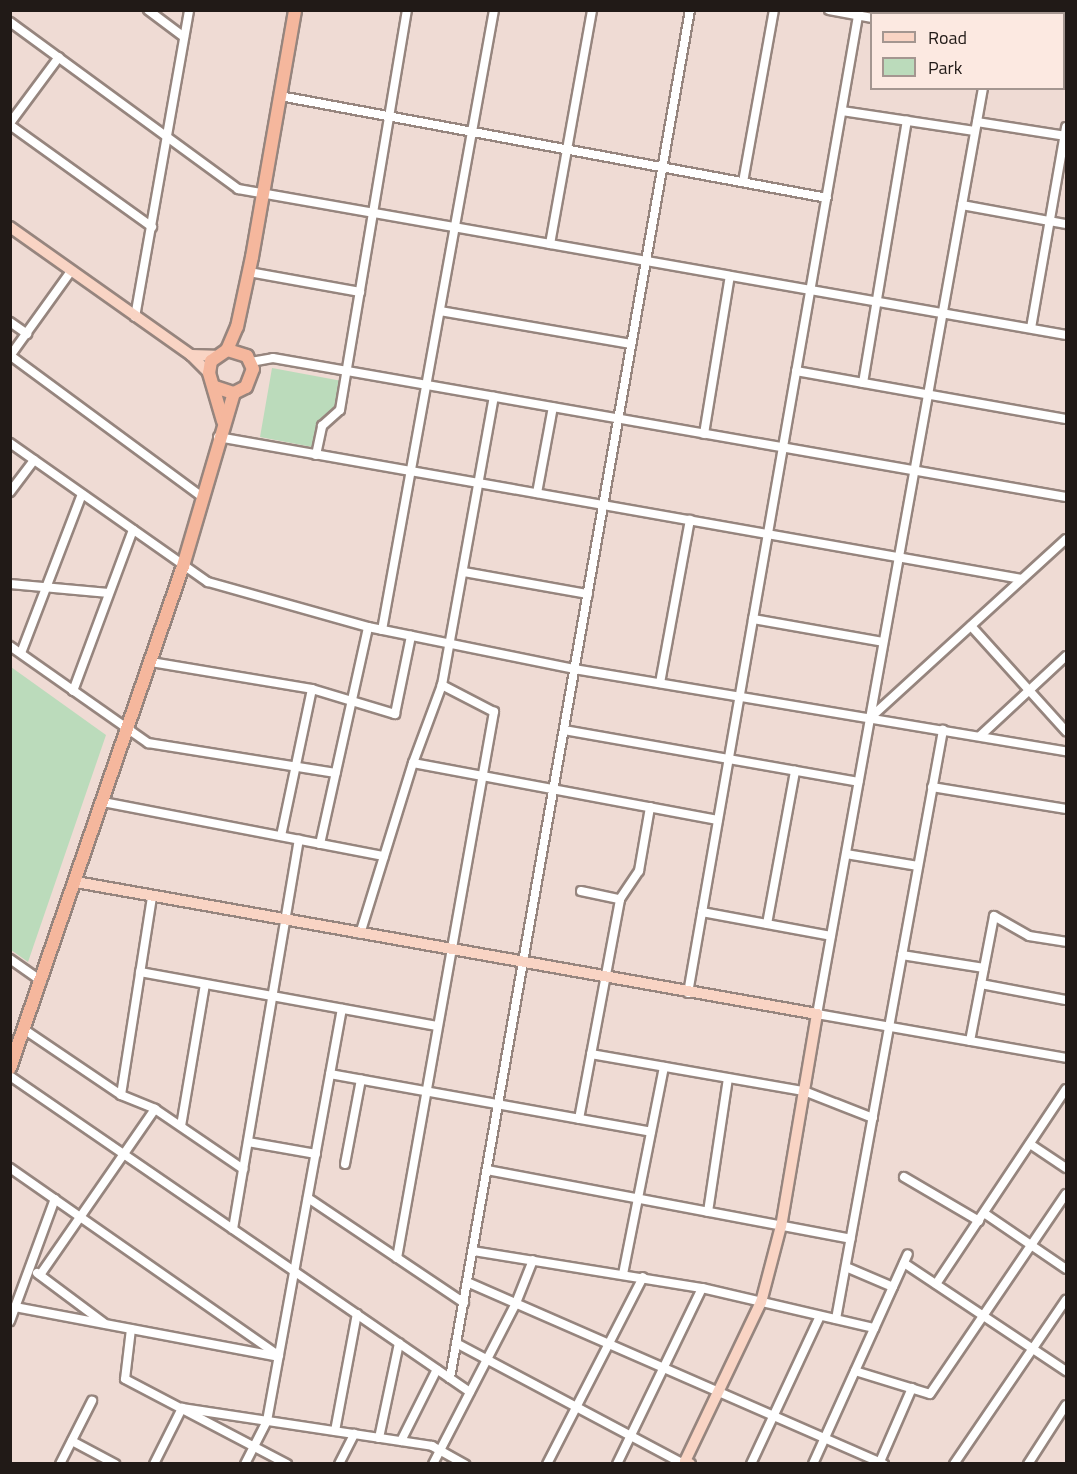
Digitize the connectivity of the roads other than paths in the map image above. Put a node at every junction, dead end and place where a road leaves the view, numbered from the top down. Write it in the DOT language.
graph roads {
  1 [pos="148,10"];
  2 [pos="189,10"];
  3 [pos="295,10"];
  4 [pos="407,10"];
  5 [pos="494,10"];
  6 [pos="592,10"];
  7 [pos="690,10"];
  8 [pos="774,10"];
  9 [pos="829,10"];
  10 [pos="859,13"];
  11 [pos="10,22"];
  12 [pos="184,37"];
  13 [pos="58,57"];
  14 [pos="983,90"];
  15 [pos="280,96"];
  16 [pos="842,111"];
  17 [pos="389,117"];
  18 [pos="907,121"];
  19 [pos="10,124"];
  20 [pos="976,126"];
  21 [pos="472,132"];
  22 [pos="1066,133"];
  23 [pos="168,135"];
  24 [pos="567,150"];
  25 [pos="662,167"];
  26 [pos="743,182"];
  27 [pos="263,193"];
  28 [pos="826,198"];
  29 [pos="962,205"];
  30 [pos="373,212"];
  31 [pos="1050,221"];
  32 [pos="1066,224"];
  33 [pos="10,227"];
  34 [pos="152,227"];
  35 [pos="455,227"];
  36 [pos="550,244"];
  37 [pos="646,261"];
  38 [pos="71,271"];
  39 [pos="249,272"];
  40 [pos="730,276"];
  41 [pos="810,290"];
  42 [pos="360,292"];
  43 [pos="877,301"];
  44 [pos="440,311"];
  45 [pos="942,313"];
  46 [pos="135,317"];
  47 [pos="10,322"];
  48 [pos="237,327"];
  49 [pos="1031,328"];
  50 [pos="27,334"];
  51 [pos="1066,335"];
  52 [pos="631,344"];
  53 [pos="227,350"];
  54 [pos="241,352"];
  55 [pos="191,355"];
  56 [pos="11,356"];
  57 [pos="215,356"];
  58 [pos="251,362"];
  59 [pos="347,371"];
  60 [pos="796,371"];
  61 [pos="209,373"];
  62 [pos="863,383"];
  63 [pos="426,385"];
  64 [pos="215,387"];
  65 [pos="234,393"];
  66 [pos="928,394"];
  67 [pos="494,397"];
  68 [pos="553,407"];
  69 [pos="618,419"];
  70 [pos="1066,419"];
  71 [pos="223,421"];
  72 [pos="704,434"];
  73 [pos="218,437"];
  74 [pos="10,442"];
  75 [pos="783,448"];
  76 [pos="316,455"];
  77 [pos="34,460"];
  78 [pos="411,471"];
  79 [pos="914,471"];
  80 [pos="480,483"];
  81 [pos="10,492"];
  82 [pos="537,493"];
  83 [pos="82,494"];
  84 [pos="202,497"];
  85 [pos="1066,497"];
  86 [pos="603,505"];
  87 [pos="690,520"];
  88 [pos="132,530"];
  89 [pos="768,534"];
  90 [pos="1066,539"];
  91 [pos="899,557"];
  92 [pos="183,566"];
  93 [pos="465,572"];
  94 [pos="1022,579"];
  95 [pos="10,584"];
  96 [pos="46,587"];
  97 [pos="109,593"];
  98 [pos="588,594"];
  99 [pos="753,619"];
  100 [pos="971,626"];
  101 [pos="368,627"];
  102 [pos="382,630"];
  103 [pos="411,636"];
  104 [pos="883,642"];
  105 [pos="452,644"];
  106 [pos="10,646"];
  107 [pos="21,653"];
  108 [pos="1066,656"];
  109 [pos="151,662"];
  110 [pos="574,669"];
  111 [pos="660,683"];
  112 [pos="442,685"];
  113 [pos="312,689"];
  114 [pos="1029,690"];
  115 [pos="73,691"];
  116 [pos="740,697"];
  117 [pos="351,700"];
  118 [pos="870,718"];
  119 [pos="128,729"];
  120 [pos="564,730"];
  121 [pos="943,730"];
  122 [pos="1066,731"];
  123 [pos="980,736"];
  124 [pos="1066,751"];
  125 [pos="729,759"];
  126 [pos="413,762"];
  127 [pos="295,767"];
  128 [pos="795,771"];
  129 [pos="336,773"];
  130 [pos="481,776"];
  131 [pos="858,782"];
  132 [pos="932,787"];
  133 [pos="553,789"];
  134 [pos="103,802"];
  135 [pos="650,807"];
  136 [pos="1066,809"];
  137 [pos="718,820"];
  138 [pos="281,836"];
  139 [pos="299,840"];
  140 [pos="320,844"];
  141 [pos="846,854"];
  142 [pos="384,856"];
  143 [pos="918,866"];
  144 [pos="76,882"];
  145 [pos="581,891"];
  146 [pos="152,896"];
  147 [pos="620,899"];
  148 [pos="702,912"];
  149 [pos="285,920"];
  150 [pos="766,924"];
  151 [pos="360,934"];
  152 [pos="831,936"];
  153 [pos="1066,942"];
  154 [pos="451,950"];
  155 [pos="902,955"];
  156 [pos="10,959"];
  157 [pos="523,963"];
  158 [pos="984,968"];
  159 [pos="140,972"];
  160 [pos="606,978"];
  161 [pos="42,981"];
  162 [pos="205,984"];
  163 [pos="981,984"];
  164 [pos="688,993"];
  165 [pos="273,996"];
  166 [pos="1066,1000"];
  167 [pos="342,1009"];
  168 [pos="817,1014"];
  169 [pos="437,1026"];
  170 [pos="889,1026"];
  171 [pos="25,1030"];
  172 [pos="970,1041"];
  173 [pos="591,1054"];
  174 [pos="1066,1058"];
  175 [pos="664,1067"];
  176 [pos="10,1068"];
  177 [pos="330,1074"];
  178 [pos="10,1076"];
  179 [pos="728,1078"];
  180 [pos="361,1079"];
  181 [pos="1066,1089"];
  182 [pos="426,1091"];
  183 [pos="804,1091"];
  184 [pos="121,1095"];
  185 [pos="498,1104"];
  186 [pos="155,1109"];
  187 [pos="873,1118"];
  188 [pos="579,1119"];
  189 [pos="181,1126"];
  190 [pos="651,1132"];
  191 [pos="248,1142"];
  192 [pos="1030,1144"];
  193 [pos="124,1154"];
  194 [pos="316,1154"];
  195 [pos="345,1164"];
  196 [pos="10,1168"];
  197 [pos="1066,1168"];
  198 [pos="243,1169"];
  199 [pos="487,1170"];
  200 [pos="904,1177"];
  201 [pos="1066,1194"];
  202 [pos="308,1197"];
  203 [pos="638,1198"];
  204 [pos="55,1199"];
  205 [pos="708,1212"];
  206 [pos="984,1213"];
  207 [pos="81,1217"];
  208 [pos="979,1221"];
  209 [pos="781,1226"];
  210 [pos="233,1229"];
  211 [pos="851,1239"];
  212 [pos="1032,1245"];
  213 [pos="473,1251"];
  214 [pos="908,1254"];
  215 [pos="396,1258"];
  216 [pos="533,1260"];
  217 [pos="904,1263"];
  218 [pos="30,1267"];
  219 [pos="846,1267"];
  220 [pos="1066,1269"];
  221 [pos="297,1273"];
  222 [pos="623,1274"];
  223 [pos="40,1275"];
  224 [pos="643,1276"];
  225 [pos="467,1282"];
  226 [pos="936,1284"];
  227 [pos="893,1287"];
  228 [pos="702,1288"];
  229 [pos="1066,1300"];
  230 [pos="761,1302"];
  231 [pos="464,1303"];
  232 [pos="516,1303"];
  233 [pos="15,1307"];
  234 [pos="357,1314"];
  235 [pos="820,1316"];
  236 [pos="983,1316"];
  237 [pos="836,1319"];
  238 [pos="10,1321"];
  239 [pos="106,1324"];
  240 [pos="874,1328"];
  241 [pos="131,1329"];
  242 [pos="399,1343"];
  243 [pos="456,1343"];
  244 [pos="609,1343"];
  245 [pos="1033,1349"];
  246 [pos="279,1356"];
  247 [pos="487,1359"];
  248 [pos="664,1368"];
  249 [pos="437,1369"];
  250 [pos="855,1371"];
  251 [pos="1066,1371"];
  252 [pos="450,1378"];
  253 [pos="912,1388"];
  254 [pos="718,1391"];
  255 [pos="470,1392"];
  256 [pos="92,1401"];
  257 [pos="577,1405"];
  258 [pos="1066,1405"];
  259 [pos="182,1408"];
  260 [pos="774,1415"];
  261 [pos="267,1421"];
  262 [pos="335,1431"];
  263 [pos="354,1434"];
  264 [pos="633,1434"];
  265 [pos="379,1438"];
  266 [pos="825,1438"];
  267 [pos="72,1441"];
  268 [pos="401,1441"];
  269 [pos="254,1446"];
  270 [pos="440,1450"];
  271 [pos="686,1463"];
  272 [pos="881,1463"];
  273 [pos="60,1464"];
  274 [pos="115,1464"];
  275 [pos="154,1464"];
  276 [pos="245,1464"];
  277 [pos="287,1464"];
  278 [pos="339,1464"];
  279 [pos="433,1464"];
  280 [pos="465,1464"];
  281 [pos="547,1464"];
  282 [pos="617,1464"];
  283 [pos="751,1464"];
  284 [pos="813,1464"];
  285 [pos="954,1464"];
  286 [pos="1028,1464"];
  1 -- 12 [label="street"];
  2 -- 12 [label="street"];
  3 -- 15 [label="highway"];
  4 -- 17 [label="street"];
  5 -- 21 [label="street"];
  6 -- 24 [label="street"];
  7 -- 25 [label="street"];
  8 -- 26 [label="street"];
  9 -- 10 [label="street"];
  10 -- 16 [label="street"];
  11 -- 13 [label="street"];
  12 -- 23 [label="street"];
  13 -- 19 [label="street"];
  13 -- 23 [label="street"];
  14 -- 20 [label="street"];
  15 -- 17 [label="street"];
  15 -- 27 [label="highway"];
  16 -- 18 [label="street"];
  16 -- 28 [label="street"];
  17 -- 21 [label="street"];
  17 -- 30 [label="street"];
  18 -- 20 [label="street"];
  18 -- 43 [label="street"];
  19 -- 34 [label="street"];
  20 -- 22 [label="street"];
  20 -- 29 [label="street"];
  21 -- 24 [label="street"];
  21 -- 35 [label="street"];
  22 -- 31 [label="street"];
  23 -- 27 [label="street"];
  23 -- 34 [label="street"];
  24 -- 25 [label="street"];
  24 -- 36 [label="street"];
  25 -- 26 [label="street"];
  25 -- 37 [label="street"];
  26 -- 28 [label="street"];
  27 -- 30 [label="street"];
  27 -- 39 [label="highway"];
  28 -- 41 [label="street"];
  29 -- 31 [label="street"];
  29 -- 45 [label="street"];
  30 -- 35 [label="street"];
  30 -- 42 [label="street"];
  31 -- 32 [label="street"];
  31 -- 49 [label="street"];
  33 -- 38 [label="main road"];
  34 -- 46 [label="street"];
  35 -- 36 [label="street"];
  35 -- 44 [label="street"];
  36 -- 37 [label="street"];
  37 -- 40 [label="street"];
  37 -- 52 [label="street"];
  38 -- 46 [label="main road"];
  38 -- 50 [label="street"];
  39 -- 42 [label="street"];
  39 -- 48 [label="highway"];
  40 -- 41 [label="street"];
  40 -- 72 [label="street"];
  41 -- 43 [label="street"];
  41 -- 60 [label="street"];
  42 -- 59 [label="street"];
  43 -- 45 [label="street"];
  43 -- 62 [label="street"];
  44 -- 52 [label="street"];
  44 -- 63 [label="street"];
  45 -- 49 [label="street"];
  45 -- 66 [label="street"];
  46 -- 55 [label="main road"];
  47 -- 50 [label="street"];
  48 -- 53 [label="highway"];
  48 -- 54 [label="highway"];
  49 -- 51 [label="street"];
  50 -- 56 [label="street"];
  52 -- 69 [label="street"];
  53 -- 54 [label="highway"];
  53 -- 57 [label="highway"];
  54 -- 58 [label="highway"];
  55 -- 57 [label="main road"];
  55 -- 61 [label="main road"];
  56 -- 84 [label="street"];
  57 -- 61 [label="highway"];
  58 -- 59 [label="street"];
  58 -- 65 [label="highway"];
  59 -- 63 [label="street"];
  59 -- 76 [label="street"];
  60 -- 62 [label="street"];
  60 -- 75 [label="street"];
  61 -- 64 [label="highway"];
  62 -- 66 [label="street"];
  63 -- 67 [label="street"];
  63 -- 78 [label="street"];
  64 -- 65 [label="highway"];
  64 -- 71 [label="highway"];
  65 -- 71 [label="highway"];
  66 -- 70 [label="street"];
  66 -- 79 [label="street"];
  67 -- 68 [label="street"];
  67 -- 80 [label="street"];
  68 -- 69 [label="street"];
  68 -- 82 [label="street"];
  69 -- 72 [label="street"];
  69 -- 86 [label="street"];
  71 -- 73 [label="highway"];
  72 -- 75 [label="street"];
  73 -- 76 [label="street"];
  73 -- 84 [label="highway"];
  74 -- 77 [label="street"];
  75 -- 79 [label="street"];
  75 -- 89 [label="street"];
  76 -- 78 [label="street"];
  77 -- 81 [label="street"];
  77 -- 83 [label="street"];
  78 -- 80 [label="street"];
  78 -- 102 [label="street"];
  79 -- 85 [label="street"];
  79 -- 91 [label="street"];
  80 -- 82 [label="street"];
  80 -- 93 [label="street"];
  82 -- 86 [label="street"];
  83 -- 88 [label="street"];
  83 -- 96 [label="street"];
  84 -- 92 [label="highway"];
  86 -- 87 [label="street"];
  86 -- 98 [label="street"];
  87 -- 89 [label="street"];
  87 -- 111 [label="street"];
  88 -- 92 [label="street"];
  88 -- 97 [label="street"];
  89 -- 91 [label="street"];
  89 -- 99 [label="street"];
  90 -- 94 [label="street"];
  91 -- 94 [label="street"];
  91 -- 104 [label="street"];
  92 -- 101 [label="street"];
  92 -- 109 [label="highway"];
  93 -- 98 [label="street"];
  93 -- 105 [label="street"];
  94 -- 100 [label="street"];
  95 -- 96 [label="street"];
  96 -- 97 [label="street"];
  96 -- 107 [label="street"];
  97 -- 115 [label="street"];
  98 -- 110 [label="street"];
  99 -- 104 [label="street"];
  99 -- 116 [label="street"];
  100 -- 114 [label="street"];
  100 -- 118 [label="street"];
  101 -- 102 [label="street"];
  101 -- 117 [label="street"];
  102 -- 103 [label="street"];
  103 -- 105 [label="street"];
  103 -- 117 [label="street"];
  104 -- 118 [label="street"];
  105 -- 110 [label="street"];
  105 -- 112 [label="street"];
  106 -- 107 [label="street"];
  107 -- 115 [label="street"];
  108 -- 114 [label="street"];
  109 -- 113 [label="street"];
  109 -- 119 [label="highway"];
  110 -- 111 [label="street"];
  110 -- 120 [label="street"];
  111 -- 116 [label="street"];
  112 -- 126 [label="street"];
  112 -- 130 [label="street"];
  113 -- 117 [label="street"];
  113 -- 127 [label="street"];
  114 -- 122 [label="street"];
  114 -- 123 [label="street"];
  115 -- 119 [label="street"];
  116 -- 118 [label="street"];
  116 -- 125 [label="street"];
  117 -- 129 [label="street"];
  118 -- 121 [label="street"];
  118 -- 131 [label="street"];
  119 -- 127 [label="street"];
  119 -- 134 [label="highway"];
  120 -- 125 [label="street"];
  120 -- 133 [label="street"];
  121 -- 123 [label="street"];
  121 -- 132 [label="street"];
  123 -- 124 [label="street"];
  125 -- 128 [label="street"];
  125 -- 137 [label="street"];
  126 -- 130 [label="street"];
  126 -- 142 [label="street"];
  127 -- 129 [label="street"];
  127 -- 138 [label="street"];
  128 -- 131 [label="street"];
  128 -- 150 [label="street"];
  129 -- 140 [label="street"];
  130 -- 133 [label="street"];
  130 -- 154 [label="street"];
  131 -- 141 [label="street"];
  132 -- 136 [label="street"];
  132 -- 143 [label="street"];
  133 -- 135 [label="street"];
  133 -- 157 [label="street"];
  134 -- 138 [label="street"];
  134 -- 144 [label="highway"];
  135 -- 137 [label="street"];
  135 -- 147 [label="street"];
  137 -- 148 [label="street"];
  138 -- 139 [label="street"];
  139 -- 140 [label="street"];
  139 -- 149 [label="street"];
  140 -- 142 [label="street"];
  141 -- 143 [label="street"];
  141 -- 152 [label="street"];
  142 -- 151 [label="street"];
  143 -- 155 [label="street"];
  144 -- 146 [label="main road"];
  144 -- 161 [label="highway"];
  145 -- 147 [label="street"];
  146 -- 149 [label="main road"];
  146 -- 159 [label="street"];
  147 -- 160 [label="street"];
  148 -- 150 [label="street"];
  148 -- 164 [label="street"];
  149 -- 151 [label="main road"];
  149 -- 165 [label="street"];
  150 -- 152 [label="street"];
  151 -- 154 [label="main road"];
  152 -- 168 [label="street"];
  153 -- 158 [label="street"];
  154 -- 157 [label="main road"];
  154 -- 169 [label="street"];
  155 -- 158 [label="street"];
  155 -- 170 [label="street"];
  156 -- 161 [label="street"];
  157 -- 160 [label="main road"];
  157 -- 185 [label="street"];
  158 -- 163 [label="street"];
  159 -- 162 [label="street"];
  159 -- 184 [label="street"];
  160 -- 164 [label="main road"];
  160 -- 173 [label="street"];
  161 -- 171 [label="highway"];
  162 -- 165 [label="street"];
  162 -- 189 [label="street"];
  163 -- 166 [label="street"];
  163 -- 172 [label="street"];
  164 -- 168 [label="main road"];
  165 -- 167 [label="street"];
  165 -- 191 [label="street"];
  167 -- 169 [label="street"];
  167 -- 177 [label="street"];
  168 -- 170 [label="street"];
  168 -- 183 [label="main road"];
  169 -- 182 [label="street"];
  170 -- 172 [label="street"];
  170 -- 187 [label="street"];
  171 -- 176 [label="highway"];
  171 -- 184 [label="street"];
  172 -- 174 [label="street"];
  173 -- 175 [label="street"];
  173 -- 188 [label="street"];
  175 -- 179 [label="street"];
  175 -- 190 [label="street"];
  177 -- 180 [label="street"];
  177 -- 194 [label="street"];
  178 -- 193 [label="street"];
  179 -- 183 [label="street"];
  179 -- 205 [label="street"];
  180 -- 182 [label="street"];
  180 -- 195 [label="street"];
  181 -- 192 [label="street"];
  182 -- 185 [label="street"];
  182 -- 215 [label="street"];
  183 -- 187 [label="street"];
  183 -- 209 [label="main road"];
  184 -- 186 [label="street"];
  185 -- 188 [label="street"];
  185 -- 199 [label="street"];
  186 -- 189 [label="street"];
  186 -- 193 [label="street"];
  187 -- 211 [label="street"];
  188 -- 190 [label="street"];
  189 -- 198 [label="street"];
  190 -- 203 [label="street"];
  191 -- 194 [label="street"];
  191 -- 198 [label="street"];
  192 -- 197 [label="street"];
  192 -- 206 [label="street"];
  193 -- 207 [label="street"];
  193 -- 210 [label="street"];
  194 -- 202 [label="street"];
  196 -- 204 [label="street"];
  198 -- 210 [label="street"];
  199 -- 203 [label="street"];
  199 -- 213 [label="street"];
  200 -- 208 [label="street"];
  201 -- 212 [label="street"];
  202 -- 215 [label="street"];
  202 -- 221 [label="street"];
  203 -- 205 [label="street"];
  203 -- 222 [label="street"];
  204 -- 207 [label="street"];
  204 -- 218 [label="street"];
  205 -- 209 [label="street"];
  206 -- 208 [label="street"];
  206 -- 212 [label="street"];
  207 -- 223 [label="street"];
  207 -- 246 [label="street"];
  208 -- 226 [label="street"];
  209 -- 211 [label="street"];
  209 -- 230 [label="main road"];
  210 -- 221 [label="street"];
  211 -- 219 [label="street"];
  212 -- 220 [label="street"];
  212 -- 236 [label="street"];
  213 -- 216 [label="street"];
  213 -- 225 [label="street"];
  214 -- 217 [label="street"];
  215 -- 231 [label="street"];
  216 -- 222 [label="street"];
  216 -- 232 [label="street"];
  217 -- 226 [label="street"];
  217 -- 227 [label="street"];
  218 -- 223 [label="street"];
  218 -- 233 [label="street"];
  219 -- 227 [label="street"];
  219 -- 237 [label="street"];
  221 -- 234 [label="street"];
  221 -- 246 [label="street"];
  222 -- 224 [label="street"];
  223 -- 239 [label="street"];
  224 -- 228 [label="street"];
  224 -- 244 [label="street"];
  225 -- 231 [label="street"];
  225 -- 232 [label="street"];
  226 -- 236 [label="street"];
  227 -- 240 [label="street"];
  228 -- 230 [label="street"];
  228 -- 248 [label="street"];
  229 -- 245 [label="street"];
  230 -- 235 [label="street"];
  230 -- 254 [label="main road"];
  231 -- 243 [label="street"];
  232 -- 244 [label="street"];
  232 -- 247 [label="street"];
  233 -- 238 [label="street"];
  233 -- 239 [label="street"];
  234 -- 242 [label="street"];
  234 -- 262 [label="street"];
  235 -- 237 [label="street"];
  235 -- 260 [label="street"];
  236 -- 245 [label="street"];
  236 -- 253 [label="street"];
  237 -- 240 [label="street"];
  239 -- 241 [label="street"];
  240 -- 250 [label="street"];
  241 -- 246 [label="street"];
  241 -- 259 [label="street"];
  242 -- 249 [label="street"];
  242 -- 265 [label="street"];
  243 -- 247 [label="street"];
  243 -- 252 [label="street"];
  244 -- 248 [label="street"];
  244 -- 257 [label="street"];
  245 -- 251 [label="street"];
  245 -- 285 [label="street"];
  246 -- 261 [label="street"];
  247 -- 255 [label="street"];
  247 -- 257 [label="street"];
  248 -- 254 [label="street"];
  248 -- 264 [label="street"];
  249 -- 252 [label="street"];
  249 -- 268 [label="street"];
  250 -- 253 [label="street"];
  250 -- 266 [label="street"];
  252 -- 255 [label="street"];
  253 -- 272 [label="street"];
  254 -- 260 [label="street"];
  254 -- 271 [label="main road"];
  255 -- 270 [label="street"];
  256 -- 267 [label="street"];
  257 -- 264 [label="street"];
  257 -- 281 [label="street"];
  258 -- 286 [label="street"];
  259 -- 261 [label="street"];
  259 -- 269 [label="street"];
  259 -- 275 [label="street"];
  260 -- 266 [label="street"];
  260 -- 283 [label="street"];
  261 -- 262 [label="street"];
  261 -- 269 [label="street"];
  262 -- 263 [label="street"];
  263 -- 265 [label="street"];
  263 -- 278 [label="street"];
  264 -- 271 [label="street"];
  264 -- 282 [label="street"];
  265 -- 268 [label="street"];
  266 -- 272 [label="street"];
  266 -- 284 [label="street"];
  267 -- 273 [label="street"];
  267 -- 274 [label="street"];
  268 -- 270 [label="street"];
  269 -- 276 [label="street"];
  269 -- 277 [label="street"];
  270 -- 279 [label="street"];
  270 -- 280 [label="street"];
}
